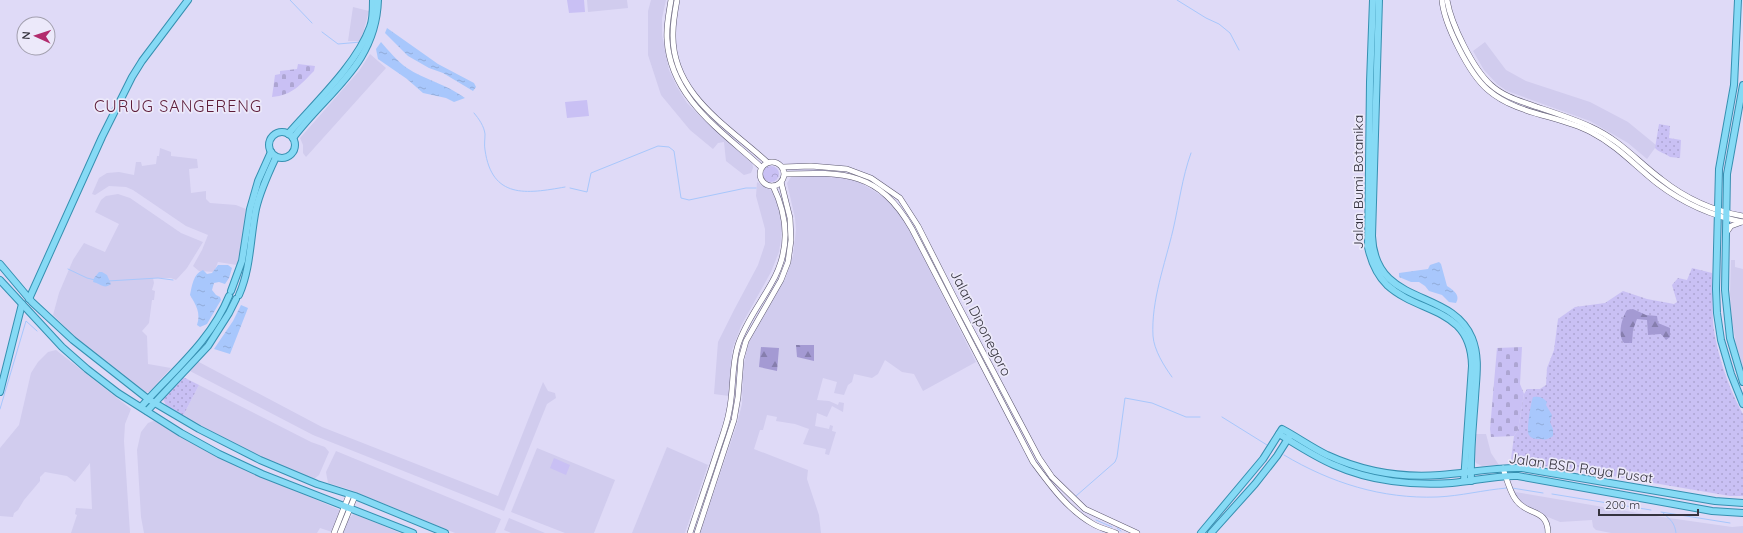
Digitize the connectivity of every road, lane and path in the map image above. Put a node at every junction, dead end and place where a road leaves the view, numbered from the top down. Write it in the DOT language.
graph roads {
  1 [pos="188,0"];
  2 [pos="373,0"];
  3 [pos="378,0"];
  4 [pos="671,0"];
  5 [pos="677,0"];
  6 [pos="1373,0"];
  7 [pos="1379,0"];
  8 [pos="1442,0"];
  9 [pos="1447,0"];
  10 [pos="1738,0"];
  11 [pos="680,69"];
  12 [pos="673,71"];
  13 [pos="1373,82"];
  14 [pos="1743,85"];
  15 [pos="1573,122"];
  16 [pos="288,134"];
  17 [pos="293,138"];
  18 [pos="271,152"];
  19 [pos="276,157"];
  20 [pos="767,162"];
  21 [pos="783,167"];
  22 [pos="761,168"];
  23 [pos="785,174"];
  24 [pos="781,182"];
  25 [pos="773,186"];
  26 [pos="888,188"];
  27 [pos="884,193"];
  28 [pos="1718,213"];
  29 [pos="1726,216"];
  30 [pos="1743,216"];
  31 [pos="1743,222"];
  32 [pos="918,226"];
  33 [pos="912,229"];
  34 [pos="1726,234"];
  35 [pos="0,264"];
  36 [pos="0,280"];
  37 [pos="30,300"];
  38 [pos="953,302"];
  39 [pos="22,304"];
  40 [pos="1732,346"];
  41 [pos="980,348"];
  42 [pos="1724,348"];
  43 [pos="974,351"];
  44 [pos="87,353"];
  45 [pos="79,362"];
  46 [pos="1743,382"];
  47 [pos="0,392"];
  48 [pos="148,399"];
  49 [pos="154,403"];
  50 [pos="1743,404"];
  51 [pos="141,407"];
  52 [pos="148,411"];
  53 [pos="1289,436"];
  54 [pos="228,444"];
  55 [pos="253,456"];
  56 [pos="1039,458"];
  57 [pos="1263,459"];
  58 [pos="1033,462"];
  59 [pos="238,463"];
  60 [pos="1271,464"];
  61 [pos="1503,468"];
  62 [pos="1468,471"];
  63 [pos="262,474"];
  64 [pos="1506,476"];
  65 [pos="1468,481"];
  66 [pos="1640,488"];
  67 [pos="352,496"];
  68 [pos="1638,497"];
  69 [pos="1743,503"];
  70 [pos="348,507"];
  71 [pos="1743,513"];
  72 [pos="1098,516"];
  73 [pos="1094,524"];
  74 [pos="334,533"];
  75 [pos="340,533"];
  76 [pos="413,533"];
  77 [pos="445,533"];
  78 [pos="690,533"];
  79 [pos="697,533"];
  80 [pos="1116,533"];
  81 [pos="1137,533"];
  82 [pos="1201,533"];
  83 [pos="1211,533"];
  84 [pos="1548,533"];
  1 -- 37 [label="main road"];
  2 -- 16 [label="main road"];
  3 -- 17 [label="main road"];
  4 -- 12 [label="street"];
  5 -- 11 [label="street"];
  6 -- 13 [label="main road, Jalan Bumi Botanika"];
  7 -- 13 [label="main road, Jalan Bumi Botanika"];
  8 -- 15 [label="street"];
  9 -- 15 [label="street"];
  10 -- 28 [label="main road"];
  11 -- 12 [label="street"];
  11 -- 20 [label="street"];
  12 -- 22 [label="street"];
  13 -- 62 [label="main road, Jalan Bumi Botanika"];
  14 -- 29 [label="main road"];
  15 -- 28 [label="street"];
  16 -- 17 [label="main road"];
  16 -- 18 [label="main road"];
  17 -- 19 [label="main road"];
  18 -- 19 [label="main road"];
  18 -- 48 [label="main road"];
  19 -- 49 [label="main road"];
  20 -- 21 [label="street"];
  20 -- 22 [label="street"];
  21 -- 23 [label="street"];
  21 -- 26 [label="street, Jalan Diponegoro"];
  22 -- 25 [label="street"];
  23 -- 24 [label="street"];
  23 -- 27 [label="street, Jalan Diponegoro"];
  24 -- 25 [label="street"];
  24 -- 79 [label="street"];
  25 -- 78 [label="street"];
  26 -- 27 [label="street"];
  26 -- 32 [label="street, Jalan Diponegoro"];
  27 -- 33 [label="street, Jalan Diponegoro"];
  28 -- 29 [label="street"];
  28 -- 42 [label="main road"];
  29 -- 30 [label="street"];
  29 -- 31 [label="street"];
  29 -- 34 [label="main road"];
  31 -- 34 [label="street"];
  32 -- 33 [label="street"];
  32 -- 38 [label="street, Jalan Diponegoro"];
  33 -- 38 [label="street, Jalan Diponegoro"];
  34 -- 40 [label="main road"];
  35 -- 37 [label="main road"];
  36 -- 39 [label="main road"];
  37 -- 44 [label="main road"];
  38 -- 41 [label="street, Jalan Diponegoro"];
  38 -- 43 [label="street, Jalan Diponegoro"];
  39 -- 45 [label="main road"];
  39 -- 47 [label="main road"];
  40 -- 42 [label="street"];
  40 -- 46 [label="main road"];
  41 -- 43 [label="street"];
  41 -- 56 [label="street, Jalan Diponegoro"];
  42 -- 50 [label="main road"];
  43 -- 58 [label="street, Jalan Diponegoro"];
  44 -- 45 [label="main road"];
  44 -- 48 [label="main road"];
  45 -- 51 [label="main road"];
  48 -- 49 [label="main road"];
  48 -- 51 [label="main road"];
  49 -- 52 [label="main road"];
  49 -- 54 [label="main road"];
  51 -- 52 [label="main road"];
  52 -- 59 [label="main road"];
  53 -- 57 [label="main road, Jalan BSD Raya Pusat"];
  53 -- 60 [label="main road"];
  53 -- 62 [label="main road, Jalan BSD Raya Pusat"];
  53 -- 65 [label="main road, Jalan BSD Raya Pusat"];
  54 -- 55 [label="main road"];
  54 -- 59 [label="main road"];
  55 -- 63 [label="main road"];
  55 -- 67 [label="main road"];
  56 -- 58 [label="street"];
  56 -- 72 [label="street, Jalan Diponegoro"];
  57 -- 60 [label="main road"];
  57 -- 82 [label="main road"];
  58 -- 73 [label="street, Jalan Diponegoro"];
  59 -- 63 [label="main road"];
  60 -- 83 [label="main road"];
  61 -- 62 [label="main road, Jalan BSD Raya Pusat"];
  61 -- 64 [label="street"];
  61 -- 66 [label="main road, Jalan BSD Raya Pusat"];
  62 -- 65 [label="main road, Jalan Bumi Botanika"];
  63 -- 70 [label="main road"];
  64 -- 65 [label="main road, Jalan BSD Raya Pusat"];
  64 -- 68 [label="main road, Jalan BSD Raya Pusat"];
  64 -- 84 [label="street"];
  66 -- 68 [label="main road"];
  66 -- 69 [label="main road, Jalan BSD Raya Pusat"];
  67 -- 70 [label="street"];
  67 -- 77 [label="main road"];
  68 -- 71 [label="main road, Jalan BSD Raya Pusat"];
  70 -- 74 [label="street"];
  70 -- 75 [label="street"];
  70 -- 76 [label="main road"];
  72 -- 73 [label="street"];
  72 -- 81 [label="street, Jalan Diponegoro"];
  73 -- 80 [label="street, Jalan Diponegoro"];
}
